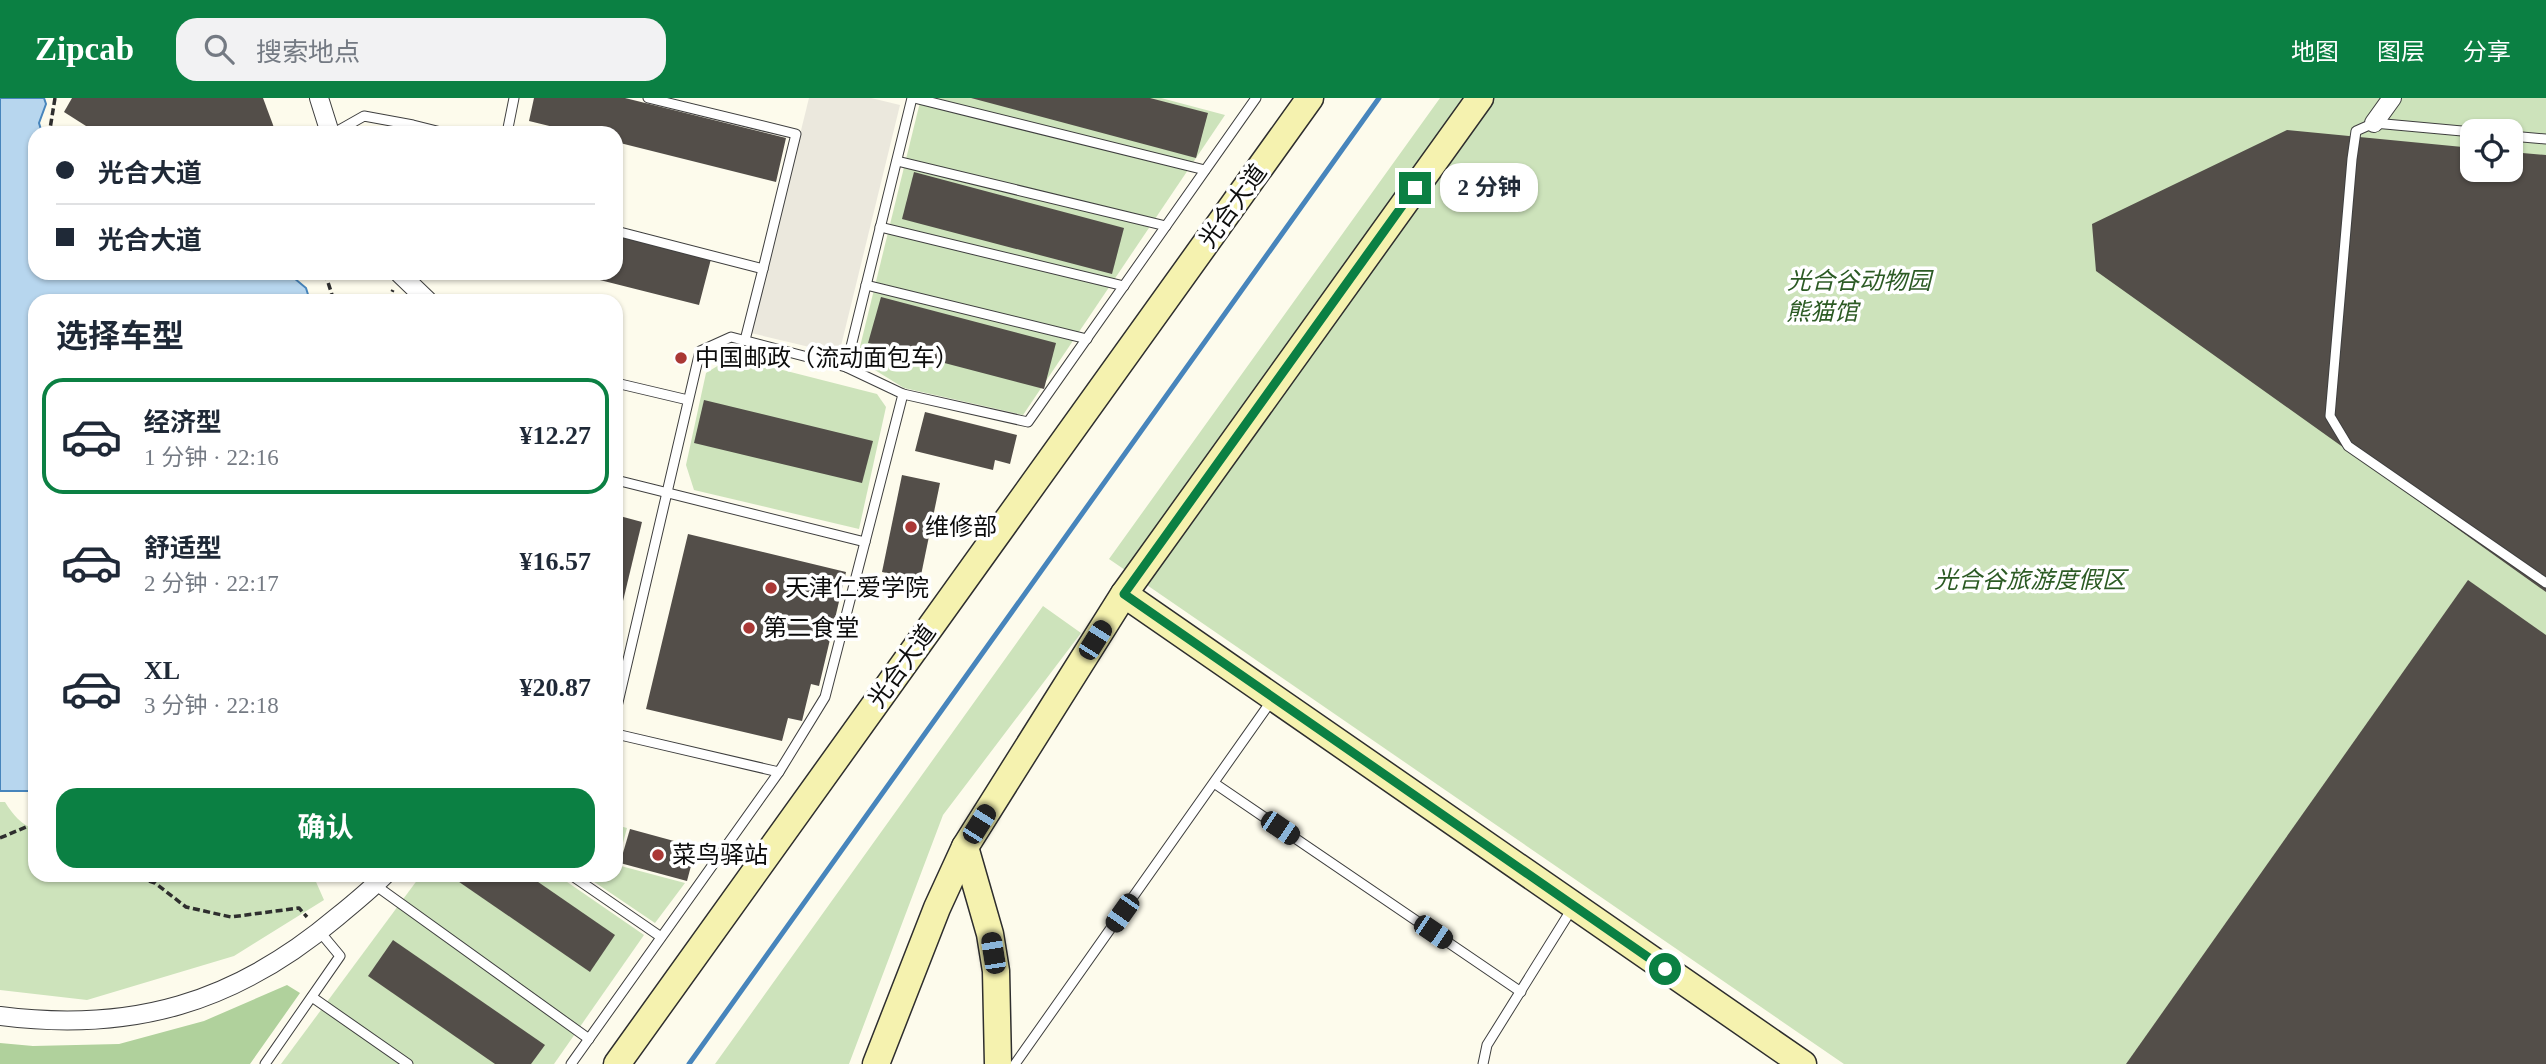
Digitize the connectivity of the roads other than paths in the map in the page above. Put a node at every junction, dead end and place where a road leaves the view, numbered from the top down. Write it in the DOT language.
graph roads {
  1 [pos="319,98"];
  2 [pos="514,98"];
  3 [pos="648,98"];
  4 [pos="913,98"];
  5 [pos="1255,98"];
  6 [pos="1310,98"];
  7 [pos="1480,98"];
  8 [pos="2392,98"];
  9 [pos="2374,123"];
  10 [pos="329,126"];
  11 [pos="345,126"];
  12 [pos="412,126"];
  13 [pos="508,126"];
  14 [pos="2460,131"];
  15 [pos="2523,136"];
  16 [pos="2546,139"];
  17 [pos="897,161"];
  18 [pos="1205,170"];
  19 [pos="1166,226"];
  20 [pos="880,227"];
  21 [pos="623,233"];
  22 [pos="763,269"];
  23 [pos="406,280"];
  24 [pos="866,285"];
  25 [pos="1124,286"];
  26 [pos="421,294"];
  27 [pos="1087,339"];
  28 [pos="745,340"];
  29 [pos="846,367"];
  30 [pos="623,385"];
  31 [pos="903,394"];
  32 [pos="688,400"];
  33 [pos="623,482"];
  34 [pos="667,493"];
  35 [pos="865,542"];
  36 [pos="2546,583"];
  37 [pos="1124,594"];
  38 [pos="623,681"];
  39 [pos="1273,698"];
  40 [pos="623,736"];
  41 [pos="779,772"];
  42 [pos="1214,783"];
  43 [pos="965,847"];
  44 [pos="378,882"];
  45 [pos="383,882"];
  46 [pos="581,882"];
  47 [pos="1574,906"];
  48 [pos="320,932"];
  49 [pos="661,937"];
  50 [pos="1521,992"];
  51 [pos="312,997"];
  52 [pos="0,1016"];
  53 [pos="589,1038"];
  54 [pos="265,1064"];
  55 [pos="408,1064"];
  56 [pos="571,1064"];
  57 [pos="617,1064"];
  58 [pos="876,1064"];
  59 [pos="998,1064"];
  60 [pos="1015,1064"];
  61 [pos="1483,1064"];
  62 [pos="1803,1064"];
  1 -- 10 [label="street"];
  2 -- 13 [label="lane"];
  3 -- 22 [label="lane"];
  4 -- 17 [label="lane"];
  4 -- 18 [label="lane"];
  5 -- 18 [label="lane"];
  6 -- 57 [label="street, 光合大道"];
  7 -- 37 [label="street"];
  8 -- 9 [label="street"];
  9 -- 14 [label="lane"];
  9 -- 36 [label="lane"];
  11 -- 12 [label="lane"];
  15 -- 16 [label="lane"];
  17 -- 19 [label="lane"];
  17 -- 20 [label="lane"];
  18 -- 19 [label="lane"];
  19 -- 25 [label="lane"];
  20 -- 24 [label="lane"];
  20 -- 25 [label="lane"];
  21 -- 22 [label="lane"];
  22 -- 28 [label="lane"];
  23 -- 26 [label="street"];
  24 -- 27 [label="lane"];
  24 -- 29 [label="lane"];
  25 -- 27 [label="lane"];
  27 -- 31 [label="lane"];
  28 -- 29 [label="lane"];
  28 -- 32 [label="lane"];
  29 -- 31 [label="lane"];
  30 -- 32 [label="lane"];
  31 -- 35 [label="lane"];
  32 -- 34 [label="lane"];
  33 -- 34 [label="lane"];
  34 -- 35 [label="lane"];
  34 -- 38 [label="lane"];
  35 -- 41 [label="lane"];
  37 -- 39 [label="street"];
  37 -- 43 [label="street"];
  39 -- 42 [label="lane"];
  39 -- 47 [label="street"];
  40 -- 41 [label="lane"];
  41 -- 49 [label="lane"];
  42 -- 50 [label="lane"];
  42 -- 60 [label="lane"];
  43 -- 58 [label="street"];
  43 -- 59 [label="street"];
  44 -- 48 [label="street"];
  45 -- 53 [label="lane"];
  46 -- 49 [label="lane"];
  47 -- 50 [label="lane"];
  47 -- 62 [label="street"];
  48 -- 51 [label="lane"];
  48 -- 52 [label="street"];
  49 -- 53 [label="lane"];
  50 -- 61 [label="lane"];
  51 -- 54 [label="lane"];
  51 -- 55 [label="lane"];
  53 -- 56 [label="lane"];
}
